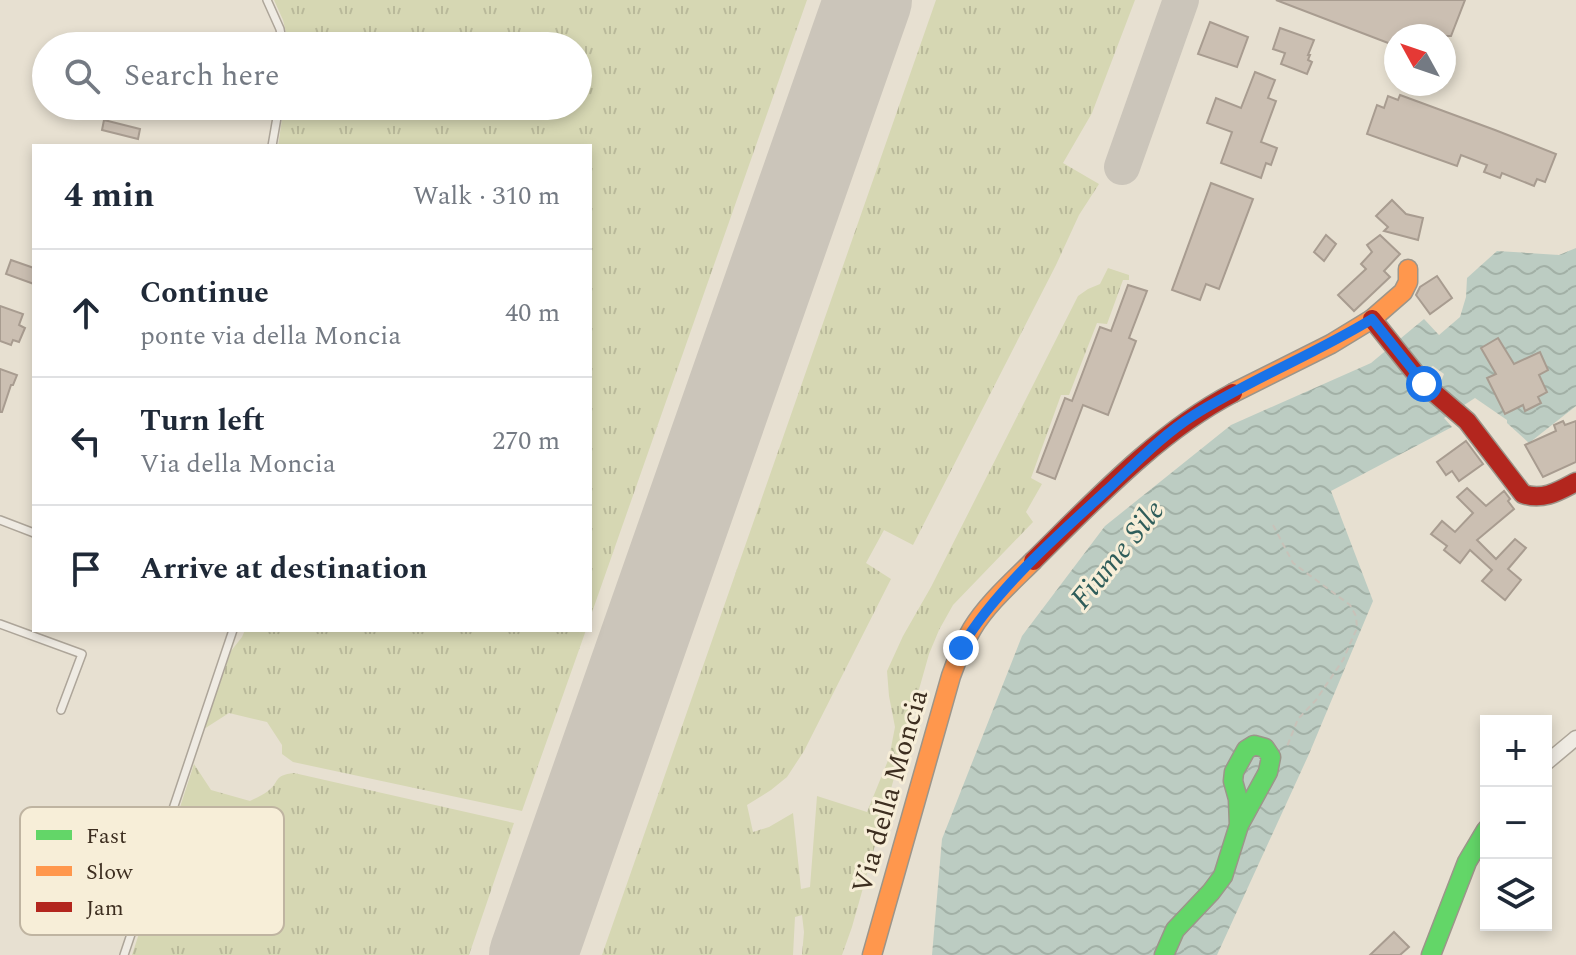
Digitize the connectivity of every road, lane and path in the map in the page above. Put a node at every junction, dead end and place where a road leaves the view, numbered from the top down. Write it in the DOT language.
graph roads {
  1 [pos="267,0"];
  2 [pos="281,32"];
  3 [pos="277,120"];
  4 [pos="272,144"];
  5 [pos="1408,269"];
  6 [pos="1372,319"];
  7 [pos="1576,482"];
  8 [pos="0,520"];
  9 [pos="1273,525"];
  10 [pos="32,532"];
  11 [pos="0,624"];
  12 [pos="232,632"];
  13 [pos="61,710"];
  14 [pos="1576,738"];
  15 [pos="1552,758"];
  16 [pos="1268,772"];
  17 [pos="174,807"];
  18 [pos="1239,825"];
  19 [pos="1480,840"];
  20 [pos="131,935"];
  21 [pos="124,955"];
  22 [pos="872,955"];
  23 [pos="1164,955"];
  24 [pos="1431,955"];
  1 -- 2 [label="lane"];
  3 -- 4 [label="lane"];
  5 -- 6 [label="street, Via della Moncia"];
  6 -- 7 [label="street"];
  6 -- 22 [label="street, Via della Moncia"];
  8 -- 10 [label="lane"];
  9 -- 16 [label="path"];
  11 -- 13 [label="lane"];
  12 -- 17 [label="lane"];
  14 -- 15 [label="street"];
  16 -- 18 [label="street"];
  16 -- 18 [label="street"];
  18 -- 23 [label="street"];
  19 -- 24 [label="street"];
  20 -- 21 [label="lane"];
}
